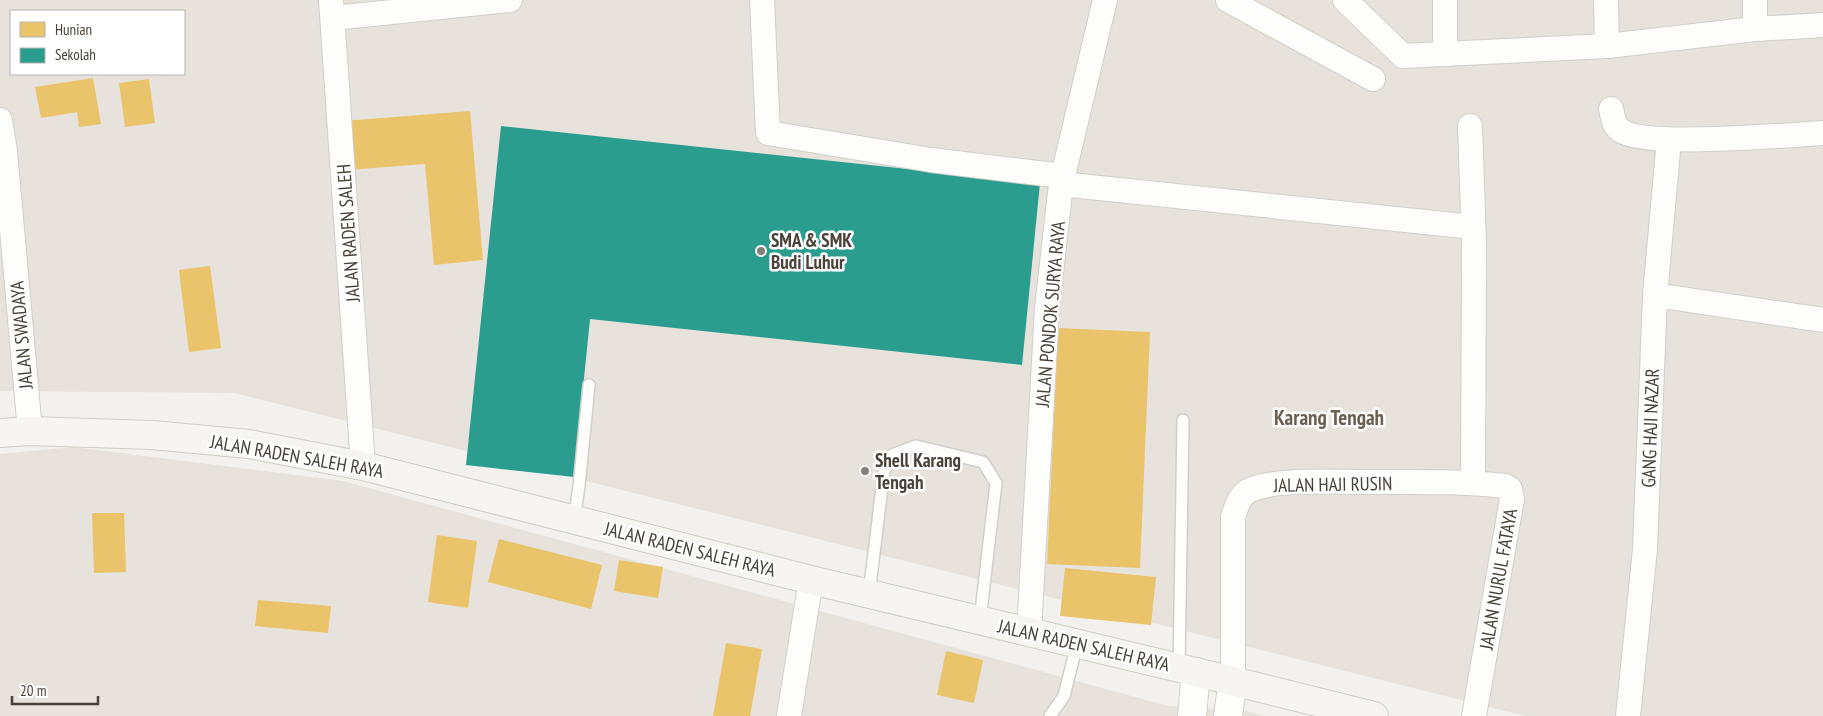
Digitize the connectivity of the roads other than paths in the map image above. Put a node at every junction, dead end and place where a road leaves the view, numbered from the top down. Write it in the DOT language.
graph roads {
  1 [pos="510,0"];
  2 [pos="762,0"];
  3 [pos="1105,0"];
  4 [pos="1228,0"];
  5 [pos="1345,0"];
  6 [pos="1445,0"];
  7 [pos="1606,0"];
  8 [pos="1755,0"];
  9 [pos="332,9"];
  10 [pos="1823,25"];
  11 [pos="1755,29"];
  12 [pos="1607,46"];
  13 [pos="1445,54"];
  14 [pos="1373,79"];
  15 [pos="1611,109"];
  16 [pos="0,120"];
  17 [pos="1470,126"];
  18 [pos="1823,133"];
  19 [pos="1669,140"];
  20 [pos="1062,180"];
  21 [pos="1473,227"];
  22 [pos="1655,295"];
  23 [pos="1823,320"];
  24 [pos="589,385"];
  25 [pos="1183,420"];
  26 [pos="30,431"];
  27 [pos="0,433"];
  28 [pos="363,466"];
  29 [pos="1468,482"];
  30 [pos="574,520"];
  31 [pos="811,580"];
  32 [pos="868,594"];
  33 [pos="980,620"];
  34 [pos="1029,632"];
  35 [pos="1077,644"];
  36 [pos="1188,670"];
  37 [pos="1233,680"];
  38 [pos="789,716"];
  39 [pos="1050,716"];
  40 [pos="1192,716"];
  41 [pos="1228,716"];
  42 [pos="1374,716"];
  43 [pos="1474,716"];
  44 [pos="1628,716"];
  1 -- 9 [label="street"];
  2 -- 20 [label="street"];
  3 -- 20 [label="street, JALAN PONDOK SURYA RAYA"];
  4 -- 14 [label="street"];
  5 -- 13 [label="street"];
  6 -- 13 [label="street"];
  7 -- 12 [label="street"];
  8 -- 11 [label="street"];
  9 -- 28 [label="street, JALAN RADEN SALEH"];
  10 -- 11 [label="street"];
  11 -- 12 [label="street"];
  12 -- 13 [label="street"];
  15 -- 19 [label="street"];
  16 -- 26 [label="street, JALAN SWADAYA"];
  17 -- 21 [label="street"];
  18 -- 19 [label="street"];
  19 -- 22 [label="street, GANG HAJI NAZAR"];
  20 -- 21 [label="street"];
  20 -- 34 [label="street, JALAN PONDOK SURYA RAYA"];
  21 -- 29 [label="street"];
  22 -- 23 [label="street"];
  22 -- 44 [label="street, GANG HAJI NAZAR"];
  24 -- 30 [label="lane"];
  25 -- 36 [label="lane"];
  26 -- 27 [label="main road, JALAN RADEN SALEH RAYA"];
  26 -- 28 [label="main road, JALAN RADEN SALEH RAYA"];
  28 -- 30 [label="main road, JALAN RADEN SALEH RAYA"];
  29 -- 37 [label="street, JALAN HAJI RUSIN"];
  29 -- 43 [label="street, JALAN NURUL FATAYA"];
  30 -- 31 [label="main road, JALAN RADEN SALEH RAYA"];
  31 -- 32 [label="main road, JALAN RADEN SALEH RAYA"];
  31 -- 38 [label="street"];
  32 -- 33 [label="main road, JALAN RADEN SALEH RAYA"];
  32 -- 33 [label="lane"];
  33 -- 34 [label="main road, JALAN RADEN SALEH RAYA"];
  34 -- 35 [label="main road, JALAN RADEN SALEH RAYA"];
  35 -- 36 [label="main road, JALAN RADEN SALEH RAYA"];
  35 -- 39 [label="lane"];
  36 -- 37 [label="main road, JALAN RADEN SALEH RAYA"];
  36 -- 40 [label="street"];
  37 -- 41 [label="street"];
  37 -- 42 [label="main road, JALAN RADEN SALEH RAYA"];
}
